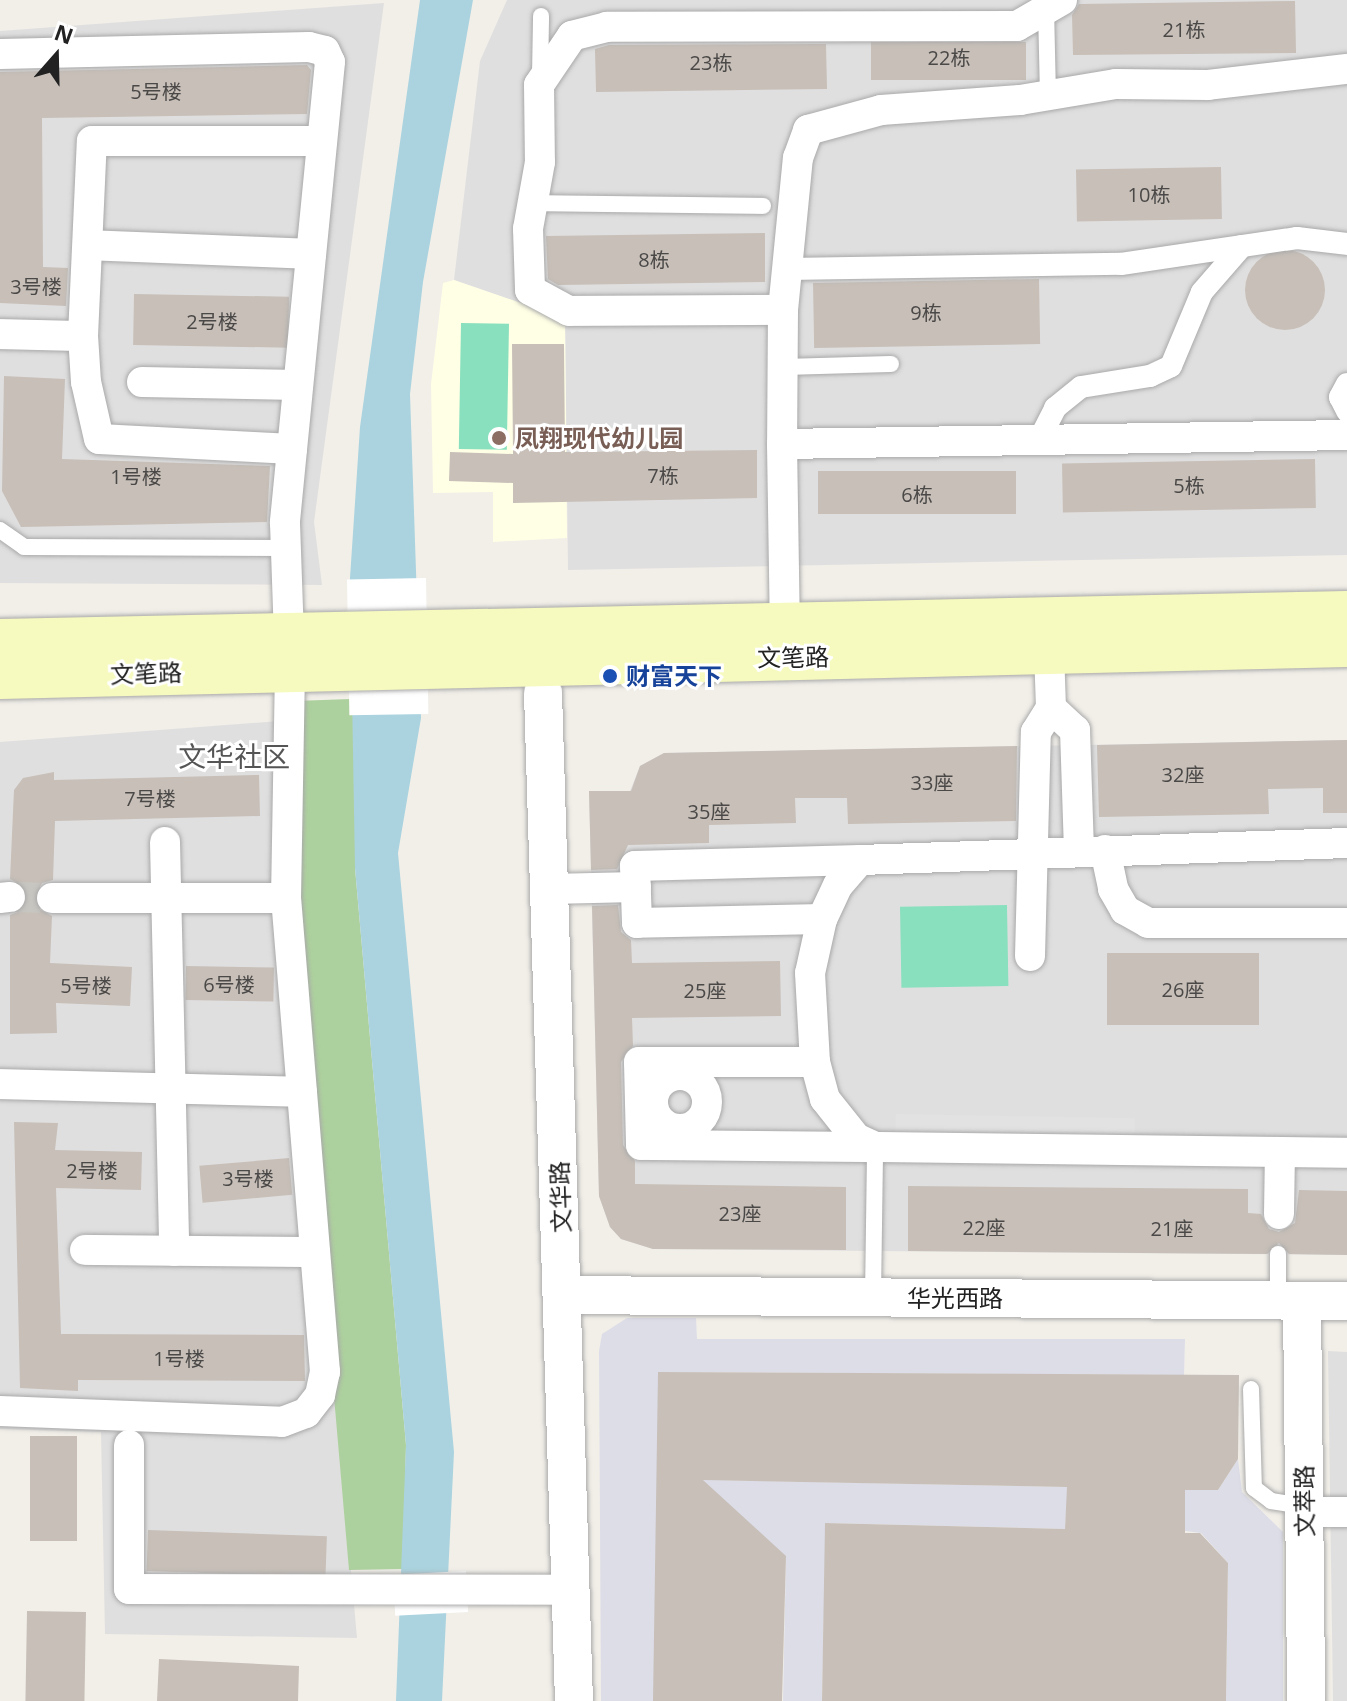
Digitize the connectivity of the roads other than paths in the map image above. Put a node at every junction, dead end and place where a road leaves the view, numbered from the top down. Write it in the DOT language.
graph roads {
  1 [pos="1054,4"];
  2 [pos="541,16"];
  3 [pos="0,54"];
  4 [pos="1347,69"];
  5 [pos="539,85"];
  6 [pos="1048,95"];
  7 [pos="322,141"];
  8 [pos="532,203"];
  9 [pos="763,206"];
  10 [pos="1347,244"];
  11 [pos="88,245"];
  12 [pos="1242,246"];
  13 [pos="311,254"];
  14 [pos="787,269"];
  15 [pos="783,310"];
  16 [pos="0,334"];
  17 [pos="83,336"];
  18 [pos="891,364"];
  19 [pos="783,367"];
  20 [pos="142,382"];
  21 [pos="1347,384"];
  22 [pos="298,385"];
  23 [pos="1347,411"];
  24 [pos="1347,435"];
  25 [pos="1039,440"];
  26 [pos="782,444"];
  27 [pos="292,449"];
  28 [pos="0,530"];
  29 [pos="286,548"];
  30 [pos="1347,613"];
  31 [pos="785,625"];
  32 [pos="0,641"];
  33 [pos="1347,645"];
  34 [pos="1049,651"];
  35 [pos="289,652"];
  36 [pos="389,659"];
  37 [pos="0,677"];
  38 [pos="543,693"];
  39 [pos="1051,708"];
  40 [pos="165,842"];
  41 [pos="1347,843"];
  42 [pos="1092,851"];
  43 [pos="1029,854"];
  44 [pos="860,860"];
  45 [pos="636,887"];
  46 [pos="550,889"];
  47 [pos="52,898"];
  48 [pos="164,898"];
  49 [pos="286,898"];
  50 [pos="822,919"];
  51 [pos="1347,923"];
  52 [pos="1030,956"];
  53 [pos="815,1062"];
  54 [pos="680,1068"];
  55 [pos="0,1084"];
  56 [pos="168,1089"];
  57 [pos="302,1092"];
  58 [pos="681,1137"];
  59 [pos="875,1147"];
  60 [pos="1280,1152"];
  61 [pos="1347,1153"];
  62 [pos="1279,1214"];
  63 [pos="85,1250"];
  64 [pos="174,1251"];
  65 [pos="315,1252"];
  66 [pos="1278,1254"];
  67 [pos="564,1295"];
  68 [pos="873,1298"];
  69 [pos="1290,1301"];
  70 [pos="1347,1301"];
  71 [pos="1251,1389"];
  72 [pos="0,1411"];
  73 [pos="129,1445"];
  74 [pos="1304,1509"];
  75 [pos="1347,1512"];
  76 [pos="571,1590"];
  77 [pos="574,1701"];
  78 [pos="1306,1701"];
  1 -- 5 [label="street"];
  1 -- 6 [label="lane"];
  2 -- 5 [label="lane"];
  3 -- 7 [label="street"];
  4 -- 6 [label="street"];
  5 -- 8 [label="street"];
  6 -- 14 [label="street"];
  7 -- 11 [label="street"];
  7 -- 13 [label="street"];
  8 -- 9 [label="lane"];
  8 -- 15 [label="street"];
  10 -- 12 [label="street"];
  11 -- 13 [label="street"];
  11 -- 17 [label="street"];
  12 -- 14 [label="street"];
  12 -- 25 [label="street"];
  13 -- 22 [label="street"];
  14 -- 15 [label="street"];
  15 -- 19 [label="street"];
  16 -- 17 [label="street"];
  17 -- 27 [label="street"];
  18 -- 19 [label="lane"];
  19 -- 26 [label="street"];
  20 -- 22 [label="street"];
  21 -- 23 [label="street"];
  22 -- 27 [label="street"];
  24 -- 25 [label="street"];
  25 -- 26 [label="street"];
  26 -- 31 [label="street"];
  27 -- 29 [label="street"];
  28 -- 29 [label="lane"];
  29 -- 35 [label="street"];
  30 -- 31 [label="main road, 文笔路"];
  31 -- 36 [label="main road, 文笔路"];
  32 -- 35 [label="main road, 文笔路"];
  33 -- 34 [label="main road, 文笔路"];
  34 -- 36 [label="main road, 文笔路"];
  34 -- 39 [label="street"];
  35 -- 36 [label="main road, 文笔路"];
  35 -- 37 [label="main road, 文笔路"];
  35 -- 49 [label="street"];
  38 -- 46 [label="street, 文华路"];
  39 -- 42 [label="street"];
  39 -- 43 [label="street"];
  40 -- 48 [label="street"];
  41 -- 42 [label="street"];
  42 -- 43 [label="street"];
  42 -- 51 [label="street"];
  43 -- 44 [label="street"];
  43 -- 52 [label="street"];
  44 -- 45 [label="street"];
  44 -- 50 [label="street"];
  45 -- 46 [label="street"];
  45 -- 50 [label="street"];
  46 -- 67 [label="street, 文华路"];
  47 -- 48 [label="street"];
  48 -- 49 [label="street"];
  48 -- 56 [label="street"];
  49 -- 57 [label="street"];
  50 -- 53 [label="street"];
  53 -- 54 [label="street"];
  53 -- 59 [label="street"];
  54 -- 58 [label="street"];
  54 -- 58 [label="street"];
  55 -- 56 [label="street"];
  56 -- 57 [label="street"];
  56 -- 64 [label="street"];
  57 -- 65 [label="street"];
  58 -- 59 [label="street"];
  59 -- 60 [label="street"];
  59 -- 68 [label="lane"];
  60 -- 61 [label="street"];
  60 -- 62 [label="street"];
  63 -- 64 [label="street"];
  64 -- 65 [label="street"];
  65 -- 72 [label="street"];
  66 -- 69 [label="lane"];
  67 -- 68 [label="street, 华光西路"];
  67 -- 76 [label="street, 文华路"];
  68 -- 69 [label="street, 华光西路"];
  69 -- 70 [label="street, 华光西路"];
  69 -- 74 [label="street, 文萃路"];
  71 -- 74 [label="lane"];
  73 -- 76 [label="street"];
  74 -- 75 [label="street"];
  74 -- 78 [label="street, 文萃路"];
  76 -- 77 [label="street, 文华路"];
}
